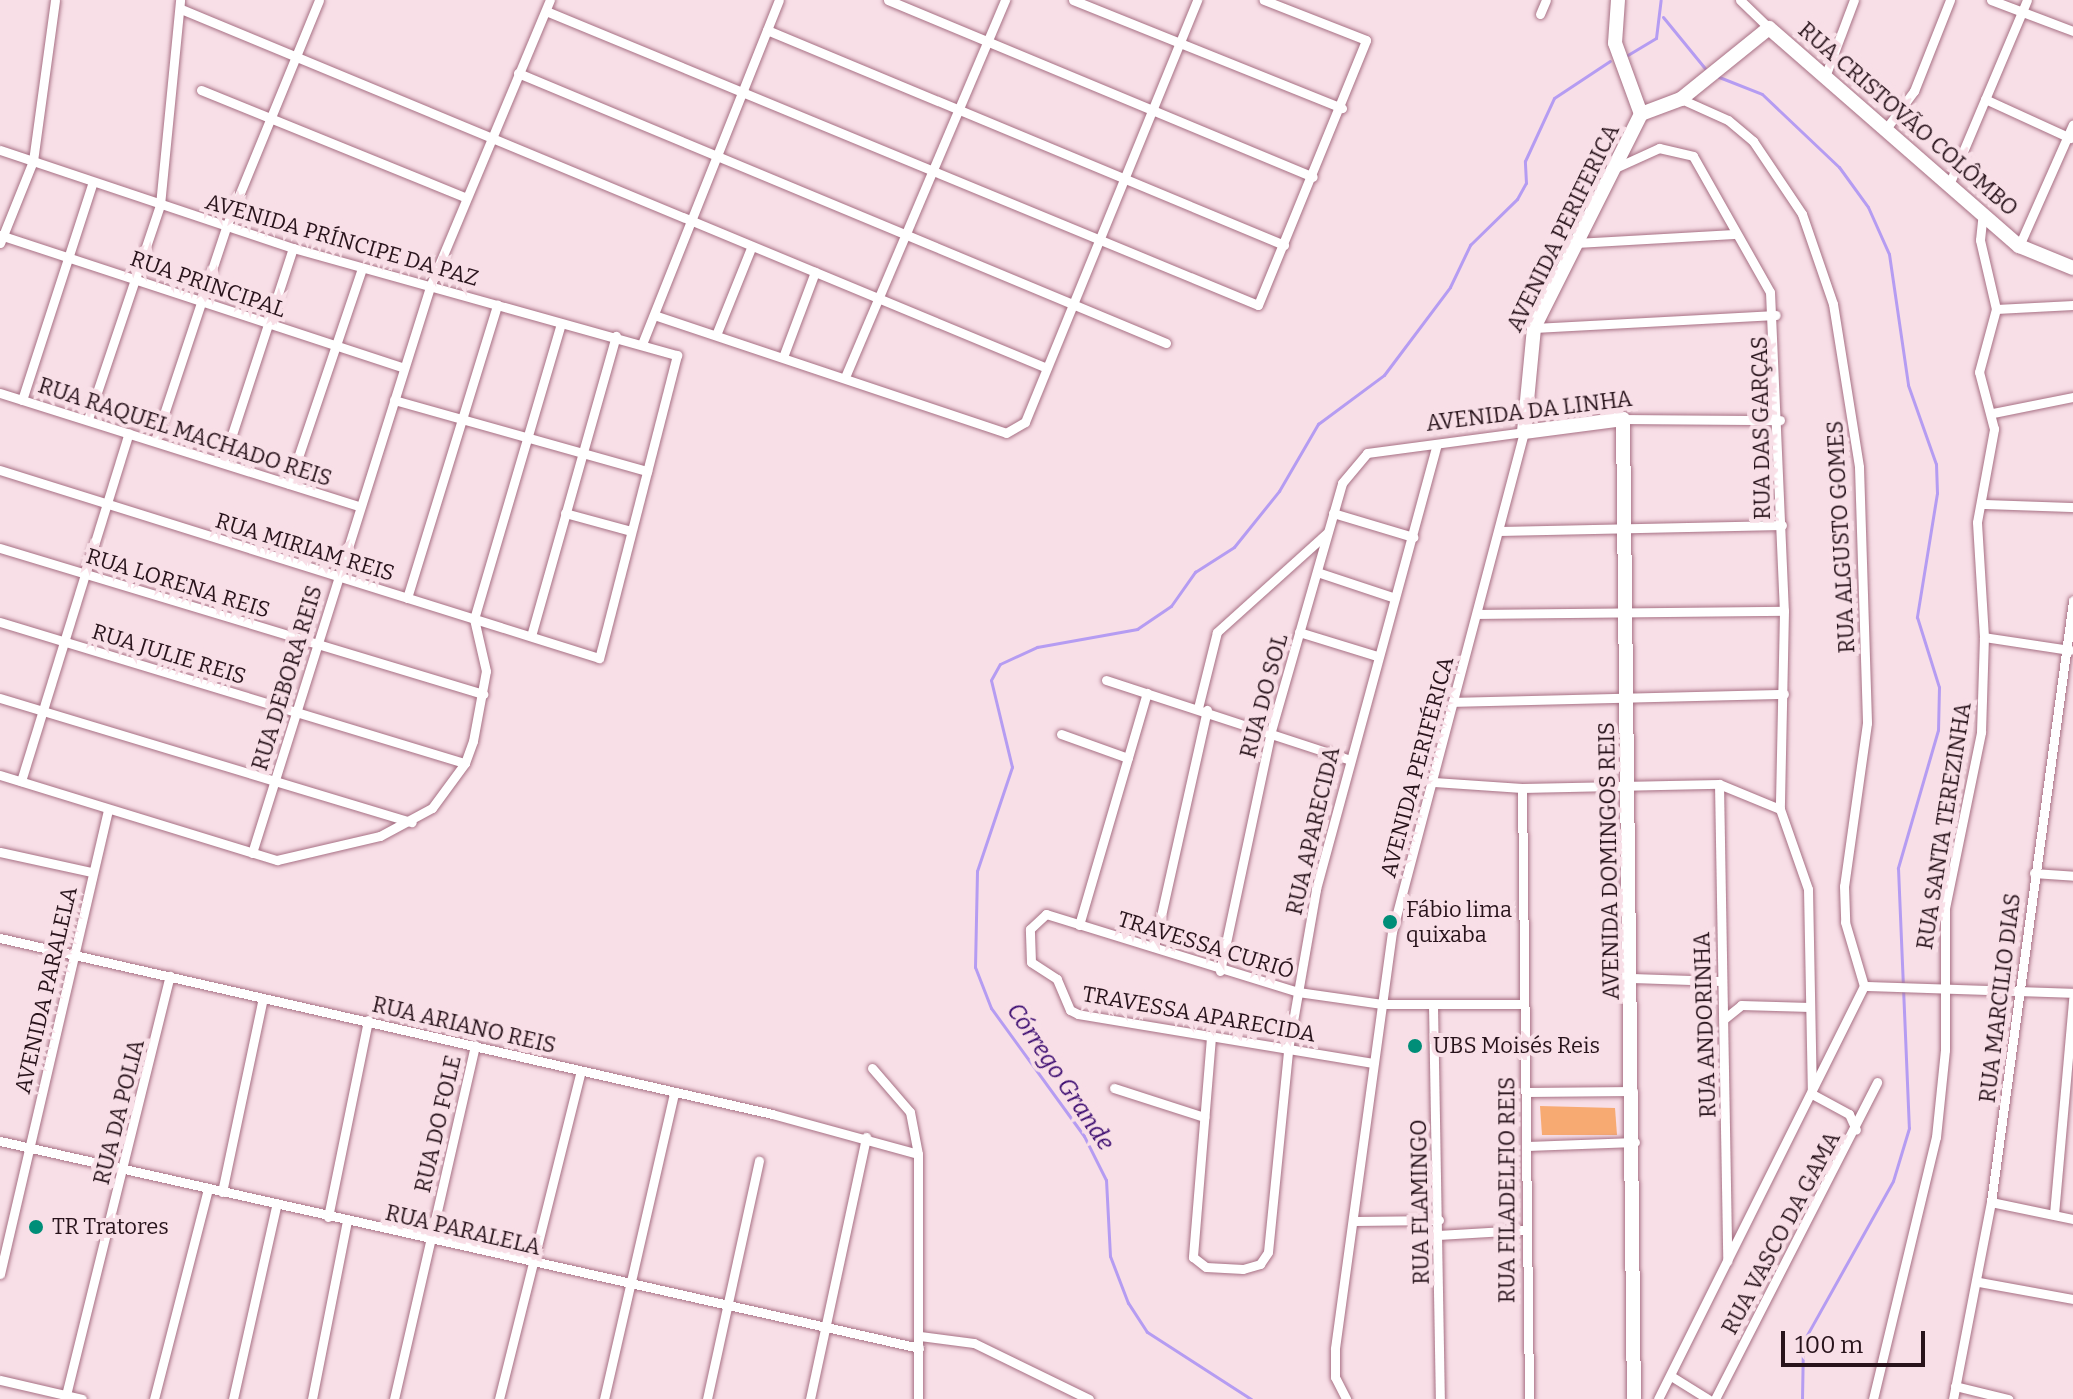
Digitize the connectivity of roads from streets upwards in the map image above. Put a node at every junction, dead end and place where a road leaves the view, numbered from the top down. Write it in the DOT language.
graph roads {
  1 [pos="55,0"];
  2 [pos="319,0"];
  3 [pos="550,0"];
  4 [pos="779,0"];
  5 [pos="888,0"];
  6 [pos="1005,0"];
  7 [pos="1073,0"];
  8 [pos="1197,0"];
  9 [pos="1264,0"];
  10 [pos="1546,0"];
  11 [pos="1618,0"];
  12 [pos="1740,0"];
  13 [pos="1854,0"];
  14 [pos="1950,0"];
  15 [pos="1991,0"];
  16 [pos="2027,0"];
  17 [pos="180,5"];
  18 [pos="546,11"];
  19 [pos="2022,12"];
  20 [pos="1540,14"];
  21 [pos="1769,28"];
  22 [pos="767,30"];
  23 [pos="2073,31"];
  24 [pos="988,42"];
  25 [pos="1180,42"];
  26 [pos="296,56"];
  27 [pos="518,73"];
  28 [pos="1826,74"];
  29 [pos="201,90"];
  30 [pos="741,95"];
  31 [pos="1681,99"];
  32 [pos="1985,99"];
  33 [pos="960,106"];
  34 [pos="1342,108"];
  35 [pos="1153,109"];
  36 [pos="1641,114"];
  37 [pos="271,119"];
  38 [pos="2073,124"];
  39 [pos="1888,126"];
  40 [pos="491,137"];
  41 [pos="2070,138"];
  42 [pos="0,150"];
  43 [pos="717,156"];
  44 [pos="33,161"];
  45 [pos="1613,169"];
  46 [pos="933,170"];
  47 [pos="1313,177"];
  48 [pos="1124,180"];
  49 [pos="1951,180"];
  50 [pos="93,182"];
  51 [pos="464,197"];
  52 [pos="160,205"];
  53 [pos="1983,212"];
  54 [pos="690,225"];
  55 [pos="226,227"];
  56 [pos="907,233"];
  57 [pos="1734,234"];
  58 [pos="1,238"];
  59 [pos="1098,241"];
  60 [pos="1576,243"];
  61 [pos="1284,245"];
  62 [pos="2019,246"];
  63 [pos="293,248"];
  64 [pos="751,248"];
  65 [pos="69,256"];
  66 [pos="362,268"];
  67 [pos="2073,268"];
  68 [pos="815,272"];
  69 [pos="135,278"];
  70 [pos="431,284"];
  71 [pos="880,296"];
  72 [pos="201,300"];
  73 [pos="1074,303"];
  74 [pos="497,305"];
  75 [pos="2073,305"];
  76 [pos="1996,309"];
  77 [pos="654,315"];
  78 [pos="1776,315"];
  79 [pos="267,323"];
  80 [pos="561,324"];
  81 [pos="1534,328"];
  82 [pos="716,335"];
  83 [pos="616,336"];
  84 [pos="1166,343"];
  85 [pos="642,344"];
  86 [pos="335,346"];
  87 [pos="783,357"];
  88 [pos="404,368"];
  89 [pos="1047,368"];
  90 [pos="845,377"];
  91 [pos="0,393"];
  92 [pos="2073,397"];
  93 [pos="22,400"];
  94 [pos="394,400"];
  95 [pos="1993,413"];
  96 [pos="88,419"];
  97 [pos="459,419"];
  98 [pos="1623,419"];
  99 [pos="1780,420"];
  100 [pos="1524,432"];
  101 [pos="129,433"];
  102 [pos="527,437"];
  103 [pos="155,441"];
  104 [pos="1437,445"];
  105 [pos="1379,451"];
  106 [pos="582,452"];
  107 [pos="223,462"];
  108 [pos="0,470"];
  109 [pos="647,471"];
  110 [pos="289,484"];
  111 [pos="107,503"];
  112 [pos="1982,504"];
  113 [pos="358,506"];
  114 [pos="2073,507"];
  115 [pos="565,513"];
  116 [pos="1333,513"];
  117 [pos="1782,525"];
  118 [pos="1625,528"];
  119 [pos="631,531"];
  120 [pos="1499,531"];
  121 [pos="1328,532"];
  122 [pos="1413,537"];
  123 [pos="0,548"];
  124 [pos="1317,572"];
  125 [pos="87,573"];
  126 [pos="336,575"];
  127 [pos="407,598"];
  128 [pos="1395,598"];
  129 [pos="2073,601"];
  130 [pos="1627,611"];
  131 [pos="1784,611"];
  132 [pos="1477,614"];
  133 [pos="474,619"];
  134 [pos="0,622"];
  135 [pos="1299,632"];
  136 [pos="531,636"];
  137 [pos="1984,637"];
  138 [pos="66,641"];
  139 [pos="316,644"];
  140 [pos="2070,650"];
  141 [pos="1377,656"];
  142 [pos="1106,680"];
  143 [pos="1147,693"];
  144 [pos="483,694"];
  145 [pos="1784,694"];
  146 [pos="0,698"];
  147 [pos="1629,699"];
  148 [pos="1453,702"];
  149 [pos="1202,709"];
  150 [pos="297,711"];
  151 [pos="44,713"];
  152 [pos="1271,731"];
  153 [pos="1061,734"];
  154 [pos="1128,758"];
  155 [pos="1347,759"];
  156 [pos="465,763"];
  157 [pos="0,775"];
  158 [pos="275,780"];
  159 [pos="21,781"];
  160 [pos="1434,782"];
  161 [pos="1630,784"];
  162 [pos="1719,784"];
  163 [pos="1522,788"];
  164 [pos="108,809"];
  165 [pos="1780,809"];
  166 [pos="412,822"];
  167 [pos="0,852"];
  168 [pos="252,853"];
  169 [pos="92,872"];
  170 [pos="2034,873"];
  171 [pos="2073,876"];
  172 [pos="1075,924"];
  173 [pos="0,938"];
  174 [pos="1154,947"];
  175 [pos="74,954"];
  176 [pos="1220,971"];
  177 [pos="170,976"];
  178 [pos="1632,978"];
  179 [pos="1720,981"];
  180 [pos="1864,986"];
  181 [pos="1944,987"];
  182 [pos="2019,989"];
  183 [pos="1298,992"];
  184 [pos="2073,996"];
  185 [pos="263,998"];
  186 [pos="1382,1004"];
  187 [pos="1523,1004"];
  188 [pos="1433,1005"];
  189 [pos="1810,1007"];
  190 [pos="1724,1019"];
  191 [pos="368,1020"];
  192 [pos="1211,1037"];
  193 [pos="475,1045"];
  194 [pos="1288,1050"];
  195 [pos="1373,1063"];
  196 [pos="872,1068"];
  197 [pos="581,1071"];
  198 [pos="1877,1082"];
  199 [pos="1114,1088"];
  200 [pos="1633,1091"];
  201 [pos="1526,1092"];
  202 [pos="674,1094"];
  203 [pos="1812,1094"];
  204 [pos="1204,1117"];
  205 [pos="1856,1130"];
  206 [pos="866,1137"];
  207 [pos="0,1141"];
  208 [pos="1635,1142"];
  209 [pos="1527,1146"];
  210 [pos="28,1148"];
  211 [pos="918,1154"];
  212 [pos="759,1161"];
  213 [pos="123,1170"];
  214 [pos="208,1189"];
  215 [pos="222,1192"];
  216 [pos="1991,1202"];
  217 [pos="276,1206"];
  218 [pos="2054,1214"];
  219 [pos="328,1217"];
  220 [pos="2073,1219"];
  221 [pos="347,1220"];
  222 [pos="1439,1220"];
  223 [pos="1354,1221"];
  224 [pos="1522,1230"];
  225 [pos="1438,1235"];
  226 [pos="429,1241"];
  227 [pos="1727,1264"];
  228 [pos="529,1265"];
  229 [pos="0,1274"];
  230 [pos="1979,1282"];
  231 [pos="629,1286"];
  232 [pos="2073,1299"];
  233 [pos="728,1307"];
  234 [pos="826,1327"];
  235 [pos="920,1336"];
  236 [pos="919,1348"];
  237 [pos="1671,1376"];
  238 [pos="0,1380"];
  239 [pos="1955,1386"];
  240 [pos="66,1395"];
  241 [pos="82,1399"];
  242 [pos="154,1399"];
  243 [pos="233,1399"];
  244 [pos="312,1399"];
  245 [pos="394,1399"];
  246 [pos="499,1399"];
  247 [pos="604,1399"];
  248 [pos="707,1399"];
  249 [pos="810,1399"];
  250 [pos="918,1399"];
  251 [pos="1089,1399"];
  252 [pos="1346,1399"];
  253 [pos="1440,1399"];
  254 [pos="1529,1399"];
  255 [pos="1634,1399"];
  256 [pos="1658,1399"];
  257 [pos="1708,1399"];
  258 [pos="1715,1399"];
  259 [pos="1873,1399"];
  260 [pos="1953,1399"];
  261 [pos="2008,1399"];
  1 -- 44 [label="street"];
  2 -- 26 [label="street"];
  3 -- 18 [label="street, RUA DEBORA REIS"];
  4 -- 22 [label="street"];
  5 -- 24 [label="street"];
  6 -- 24 [label="street"];
  7 -- 25 [label="street"];
  8 -- 25 [label="street"];
  9 -- 34 [label="street"];
  10 -- 20 [label="street"];
  11 -- 36 [label="street, AVENIDA PERIFERICA"];
  12 -- 21 [label="street"];
  13 -- 28 [label="street"];
  14 -- 39 [label="street"];
  15 -- 19 [label="street"];
  16 -- 19 [label="street"];
  17 -- 26 [label="street"];
  17 -- 52 [label="street"];
  18 -- 27 [label="street, RUA DEBORA REIS"];
  18 -- 30 [label="street"];
  19 -- 23 [label="street"];
  19 -- 32 [label="street"];
  21 -- 28 [label="street, RUA CRISTOVÃO COLÔMBO"];
  21 -- 31 [label="street, RUA CRISTOVÃO COLÔMBO"];
  22 -- 30 [label="street"];
  22 -- 33 [label="street"];
  24 -- 33 [label="street"];
  24 -- 35 [label="street"];
  25 -- 34 [label="street"];
  25 -- 35 [label="street"];
  26 -- 37 [label="street"];
  26 -- 40 [label="street"];
  27 -- 40 [label="street, RUA DEBORA REIS"];
  27 -- 43 [label="street"];
  28 -- 39 [label="street, RUA CRISTOVÃO COLÔMBO"];
  29 -- 37 [label="street"];
  30 -- 43 [label="street"];
  30 -- 46 [label="street"];
  31 -- 36 [label="street, RUA CRISTOVÃO COLÔMBO"];
  31 -- 180 [label="street, RUA ALGUSTO GOMES"];
  32 -- 41 [label="street"];
  32 -- 49 [label="street"];
  33 -- 46 [label="street"];
  33 -- 48 [label="street"];
  34 -- 47 [label="street"];
  35 -- 47 [label="street"];
  35 -- 48 [label="street"];
  36 -- 45 [label="street, AVENIDA PERIFERICA"];
  37 -- 51 [label="street"];
  37 -- 55 [label="street"];
  38 -- 41 [label="street"];
  39 -- 49 [label="street, RUA CRISTOVÃO COLÔMBO"];
  40 -- 51 [label="street, RUA DEBORA REIS"];
  40 -- 54 [label="street"];
  41 -- 62 [label="street"];
  42 -- 44 [label="street, AVENIDA PRÍNCIPE DA PAZ"];
  43 -- 54 [label="street"];
  43 -- 56 [label="street"];
  44 -- 50 [label="street, AVENIDA PRÍNCIPE DA PAZ"];
  44 -- 58 [label="street"];
  45 -- 57 [label="street, RUA DAS GARÇAS"];
  45 -- 60 [label="street, AVENIDA PERIFERICA"];
  46 -- 56 [label="street"];
  46 -- 59 [label="street"];
  47 -- 61 [label="street"];
  48 -- 59 [label="street"];
  48 -- 61 [label="street"];
  49 -- 53 [label="street, RUA CRISTOVÃO COLÔMBO"];
  50 -- 52 [label="street, AVENIDA PRÍNCIPE DA PAZ"];
  50 -- 65 [label="street"];
  51 -- 70 [label="street, RUA DEBORA REIS"];
  52 -- 55 [label="street, AVENIDA PRÍNCIPE DA PAZ"];
  52 -- 69 [label="street"];
  53 -- 62 [label="street, RUA CRISTOVÃO COLÔMBO"];
  53 -- 76 [label="street, RUA SANTA TEREZINHA"];
  54 -- 64 [label="street"];
  54 -- 77 [label="street"];
  55 -- 63 [label="street, AVENIDA PRÍNCIPE DA PAZ"];
  55 -- 72 [label="street"];
  56 -- 71 [label="street"];
  56 -- 73 [label="street"];
  57 -- 60 [label="street"];
  57 -- 78 [label="street, RUA DAS GARÇAS"];
  58 -- 65 [label="street, RUA PRINCIPAL"];
  59 -- 61 [label="street"];
  59 -- 73 [label="street"];
  60 -- 81 [label="street, AVENIDA PERIFERICA"];
  62 -- 67 [label="street, RUA CRISTOVÃO COLÔMBO"];
  63 -- 66 [label="street, AVENIDA PRÍNCIPE DA PAZ"];
  63 -- 79 [label="street"];
  64 -- 68 [label="street"];
  64 -- 82 [label="street"];
  65 -- 69 [label="street, RUA PRINCIPAL"];
  65 -- 93 [label="street"];
  66 -- 70 [label="street, AVENIDA PRÍNCIPE DA PAZ"];
  66 -- 86 [label="street"];
  68 -- 71 [label="street"];
  68 -- 87 [label="street"];
  69 -- 72 [label="street, RUA PRINCIPAL"];
  69 -- 96 [label="street"];
  70 -- 74 [label="street, AVENIDA PRÍNCIPE DA PAZ"];
  70 -- 88 [label="street, RUA DEBORA REIS"];
  71 -- 89 [label="street"];
  71 -- 90 [label="street"];
  72 -- 79 [label="street, RUA PRINCIPAL"];
  72 -- 103 [label="street"];
  73 -- 84 [label="street"];
  73 -- 89 [label="street"];
  74 -- 80 [label="street, AVENIDA PRÍNCIPE DA PAZ"];
  74 -- 97 [label="street"];
  75 -- 76 [label="street"];
  76 -- 95 [label="street, RUA SANTA TEREZINHA"];
  77 -- 82 [label="street"];
  77 -- 85 [label="street"];
  78 -- 81 [label="street"];
  78 -- 99 [label="street, RUA DAS GARÇAS"];
  79 -- 86 [label="street, RUA PRINCIPAL"];
  79 -- 107 [label="street"];
  80 -- 83 [label="street, AVENIDA PRÍNCIPE DA PAZ"];
  80 -- 102 [label="street"];
  81 -- 100 [label="street, AVENIDA PERIFERICA"];
  82 -- 87 [label="street"];
  83 -- 85 [label="street, AVENIDA PRÍNCIPE DA PAZ"];
  83 -- 106 [label="street"];
  85 -- 109 [label="street, AVENIDA PRÍNCIPE DA PAZ"];
  86 -- 88 [label="street, RUA PRINCIPAL"];
  86 -- 110 [label="street"];
  87 -- 90 [label="street"];
  88 -- 94 [label="street, RUA DEBORA REIS"];
  89 -- 90 [label="street"];
  91 -- 93 [label="street, RUA RAQUEL MACHADO REIS"];
  92 -- 95 [label="street"];
  93 -- 96 [label="street, RUA RAQUEL MACHADO REIS"];
  94 -- 97 [label="street"];
  94 -- 113 [label="street, RUA DEBORA REIS"];
  95 -- 112 [label="street, RUA SANTA TEREZINHA"];
  96 -- 101 [label="street, RUA RAQUEL MACHADO REIS"];
  97 -- 102 [label="street"];
  97 -- 127 [label="street"];
  98 -- 99 [label="street, AVENIDA DA LINHA"];
  98 -- 100 [label="street, AVENIDA DA LINHA"];
  98 -- 118 [label="street, AVENIDA DOMINGOS REIS"];
  99 -- 117 [label="street, RUA DAS GARÇAS"];
  100 -- 104 [label="street, AVENIDA DA LINHA"];
  100 -- 120 [label="street, AVENIDA PERIFÉRICA"];
  101 -- 103 [label="street, RUA RAQUEL MACHADO REIS"];
  101 -- 111 [label="street"];
  102 -- 106 [label="street"];
  102 -- 133 [label="street"];
  103 -- 107 [label="street, RUA RAQUEL MACHADO REIS"];
  104 -- 105 [label="street, AVENIDA DA LINHA"];
  104 -- 122 [label="street, RUA APARECIDA"];
  105 -- 116 [label="street, RUA DO SOL"];
  106 -- 109 [label="street"];
  106 -- 115 [label="street"];
  107 -- 110 [label="street, RUA RAQUEL MACHADO REIS"];
  108 -- 111 [label="street, RUA MIRIAM REIS"];
  109 -- 119 [label="street"];
  110 -- 113 [label="street, RUA RAQUEL MACHADO REIS"];
  111 -- 125 [label="street"];
  111 -- 126 [label="street, RUA MIRIAM REIS"];
  112 -- 114 [label="street"];
  112 -- 137 [label="street, RUA SANTA TEREZINHA"];
  113 -- 126 [label="street, RUA DEBORA REIS"];
  115 -- 119 [label="street"];
  115 -- 136 [label="street"];
  116 -- 121 [label="street, RUA DO SOL"];
  116 -- 122 [label="street"];
  117 -- 118 [label="street"];
  117 -- 131 [label="street, RUA DAS GARÇAS"];
  118 -- 120 [label="street"];
  118 -- 130 [label="street, AVENIDA DOMINGOS REIS"];
  119 -- 136 [label="street, RUA MIRIAM REIS"];
  120 -- 132 [label="street, AVENIDA PERIFÉRICA"];
  121 -- 124 [label="street, RUA DO SOL"];
  121 -- 149 [label="street"];
  122 -- 128 [label="street, RUA APARECIDA"];
  123 -- 125 [label="street, RUA LORENA REIS"];
  124 -- 128 [label="street"];
  124 -- 135 [label="street, RUA DO SOL"];
  125 -- 138 [label="street"];
  125 -- 139 [label="street, RUA LORENA REIS"];
  126 -- 127 [label="street, RUA MIRIAM REIS"];
  126 -- 139 [label="street, RUA DEBORA REIS"];
  127 -- 133 [label="street, RUA MIRIAM REIS"];
  128 -- 141 [label="street, RUA APARECIDA"];
  129 -- 140 [label="street, RUA MARCILIO DIAS"];
  130 -- 131 [label="street"];
  130 -- 132 [label="street"];
  130 -- 147 [label="street, AVENIDA DOMINGOS REIS"];
  131 -- 145 [label="street, RUA DAS GARÇAS"];
  132 -- 148 [label="street, AVENIDA PERIFÉRICA"];
  133 -- 136 [label="street, RUA MIRIAM REIS"];
  133 -- 144 [label="street"];
  134 -- 138 [label="street, RUA JULIE REIS"];
  135 -- 141 [label="street"];
  135 -- 152 [label="street, RUA DO SOL"];
  137 -- 140 [label="street"];
  137 -- 181 [label="street, RUA SANTA TEREZINHA"];
  138 -- 150 [label="street, RUA JULIE REIS"];
  138 -- 151 [label="street"];
  139 -- 144 [label="street, RUA LORENA REIS"];
  139 -- 150 [label="street, RUA DEBORA REIS"];
  140 -- 170 [label="street, RUA MARCILIO DIAS"];
  141 -- 155 [label="street, RUA APARECIDA"];
  142 -- 143 [label="street"];
  143 -- 149 [label="street"];
  143 -- 154 [label="street"];
  144 -- 156 [label="street"];
  145 -- 147 [label="street"];
  145 -- 165 [label="street, RUA DAS GARÇAS"];
  146 -- 151 [label="street"];
  147 -- 148 [label="street"];
  147 -- 161 [label="street, AVENIDA DOMINGOS REIS"];
  148 -- 160 [label="street, AVENIDA PERIFÉRICA"];
  149 -- 152 [label="street"];
  149 -- 174 [label="street"];
  150 -- 156 [label="street, RUA JULIE REIS"];
  150 -- 158 [label="street, RUA DEBORA REIS"];
  151 -- 158 [label="street"];
  151 -- 159 [label="street"];
  152 -- 155 [label="street"];
  152 -- 176 [label="street, RUA DO SOL"];
  153 -- 154 [label="street"];
  154 -- 172 [label="street"];
  155 -- 183 [label="street, RUA APARECIDA"];
  156 -- 166 [label="street"];
  157 -- 159 [label="street"];
  158 -- 166 [label="street"];
  158 -- 168 [label="street, RUA DEBORA REIS"];
  159 -- 164 [label="street"];
  160 -- 163 [label="street"];
  160 -- 186 [label="street, AVENIDA PERIFÉRICA"];
  161 -- 162 [label="street"];
  161 -- 163 [label="street"];
  161 -- 178 [label="street, AVENIDA DOMINGOS REIS"];
  162 -- 165 [label="street"];
  162 -- 179 [label="street, RUA ANDORINHA"];
  163 -- 187 [label="street, RUA FILADELFIO REIS"];
  164 -- 168 [label="street"];
  164 -- 169 [label="street, AVENIDA PARALELA"];
  165 -- 189 [label="street"];
  166 -- 168 [label="street"];
  167 -- 169 [label="street"];
  169 -- 175 [label="street, AVENIDA PARALELA"];
  170 -- 171 [label="street"];
  170 -- 182 [label="street, RUA MARCILIO DIAS"];
  172 -- 174 [label="street, TRAVESSA CURIÓ"];
  172 -- 192 [label="street, TRAVESSA APARECIDA"];
  173 -- 175 [label="street, RUA ARIANO REIS"];
  174 -- 176 [label="street, TRAVESSA CURIÓ"];
  175 -- 177 [label="street, RUA ARIANO REIS"];
  175 -- 210 [label="street, AVENIDA PARALELA"];
  176 -- 183 [label="street, TRAVESSA CURIÓ"];
  177 -- 185 [label="street, RUA ARIANO REIS"];
  177 -- 213 [label="street, RUA DA POLIA"];
  178 -- 179 [label="street"];
  178 -- 200 [label="street, AVENIDA DOMINGOS REIS"];
  179 -- 190 [label="street, RUA ANDORINHA"];
  180 -- 181 [label="street"];
  180 -- 203 [label="street"];
  181 -- 182 [label="street"];
  181 -- 259 [label="street, RUA SANTA TEREZINHA"];
  182 -- 184 [label="street"];
  182 -- 216 [label="street, RUA MARCILIO DIAS"];
  183 -- 186 [label="street, TRAVESSA CURIÓ"];
  183 -- 194 [label="street, RUA APARECIDA"];
  184 -- 218 [label="street"];
  185 -- 191 [label="street, RUA ARIANO REIS"];
  185 -- 215 [label="street"];
  186 -- 188 [label="street, TRAVESSA CURIÓ"];
  186 -- 195 [label="street, AVENIDA PERIFÉRICA"];
  187 -- 188 [label="street, TRAVESSA CURIÓ"];
  187 -- 201 [label="street, RUA FILADELFIO REIS"];
  188 -- 222 [label="street, RUA FLAMINGO"];
  189 -- 190 [label="street"];
  189 -- 203 [label="street"];
  190 -- 227 [label="street, RUA ANDORINHA"];
  191 -- 193 [label="street, RUA ARIANO REIS"];
  191 -- 219 [label="street"];
  192 -- 194 [label="street, TRAVESSA APARECIDA"];
  192 -- 204 [label="street"];
  193 -- 197 [label="street, RUA ARIANO REIS"];
  193 -- 226 [label="street, RUA DO FOLE"];
  194 -- 195 [label="street, TRAVESSA APARECIDA"];
  194 -- 204 [label="street, RUA APARECIDA"];
  195 -- 223 [label="street, AVENIDA PERIFÉRICA"];
  196 -- 211 [label="street"];
  197 -- 202 [label="street, RUA ARIANO REIS"];
  197 -- 228 [label="street"];
  198 -- 205 [label="street, RUA VASCO DA GAMA"];
  199 -- 204 [label="street"];
  200 -- 201 [label="street"];
  200 -- 208 [label="street, AVENIDA DOMINGOS REIS"];
  201 -- 209 [label="street, RUA FILADELFIO REIS"];
  202 -- 206 [label="street, RUA ARIANO REIS"];
  202 -- 231 [label="street"];
  203 -- 205 [label="street"];
  203 -- 227 [label="street"];
  205 -- 258 [label="street, RUA VASCO DA GAMA"];
  206 -- 211 [label="street, RUA ARIANO REIS"];
  206 -- 234 [label="street"];
  207 -- 210 [label="street, RUA PARALELA"];
  208 -- 209 [label="street"];
  208 -- 255 [label="street, AVENIDA DOMINGOS REIS"];
  209 -- 224 [label="street, RUA FILADELFIO REIS"];
  210 -- 213 [label="street, RUA PARALELA"];
  210 -- 229 [label="street, AVENIDA PARALELA"];
  211 -- 235 [label="street"];
  212 -- 233 [label="street"];
  213 -- 214 [label="street, RUA PARALELA"];
  213 -- 240 [label="street, RUA DA POLIA"];
  214 -- 215 [label="street, RUA PARALELA"];
  214 -- 242 [label="street"];
  215 -- 217 [label="street, RUA PARALELA"];
  216 -- 218 [label="street"];
  216 -- 230 [label="street, RUA MARCILIO DIAS"];
  217 -- 219 [label="street, RUA PARALELA"];
  217 -- 243 [label="street"];
  218 -- 220 [label="street"];
  219 -- 221 [label="street, RUA PARALELA"];
  221 -- 226 [label="street, RUA PARALELA"];
  221 -- 244 [label="street"];
  222 -- 223 [label="street"];
  222 -- 225 [label="street, RUA FLAMINGO"];
  223 -- 252 [label="street, AVENIDA PERIFÉRICA"];
  224 -- 225 [label="street"];
  224 -- 254 [label="street, RUA FILADELFIO REIS"];
  225 -- 253 [label="street, RUA FLAMINGO"];
  226 -- 228 [label="street, RUA PARALELA"];
  226 -- 245 [label="street, RUA DO FOLE"];
  227 -- 237 [label="street"];
  228 -- 231 [label="street, RUA PARALELA"];
  228 -- 246 [label="street"];
  230 -- 232 [label="street"];
  230 -- 239 [label="street, RUA MARCILIO DIAS"];
  231 -- 233 [label="street, RUA PARALELA"];
  231 -- 247 [label="street"];
  233 -- 234 [label="street, RUA PARALELA"];
  233 -- 248 [label="street"];
  234 -- 236 [label="street, RUA PARALELA"];
  234 -- 249 [label="street"];
  235 -- 236 [label="street"];
  235 -- 251 [label="street"];
  236 -- 250 [label="street"];
  237 -- 256 [label="street"];
  237 -- 257 [label="street"];
  238 -- 240 [label="street"];
  239 -- 260 [label="street, RUA MARCILIO DIAS"];
  239 -- 261 [label="street"];
  240 -- 241 [label="street"];
}
